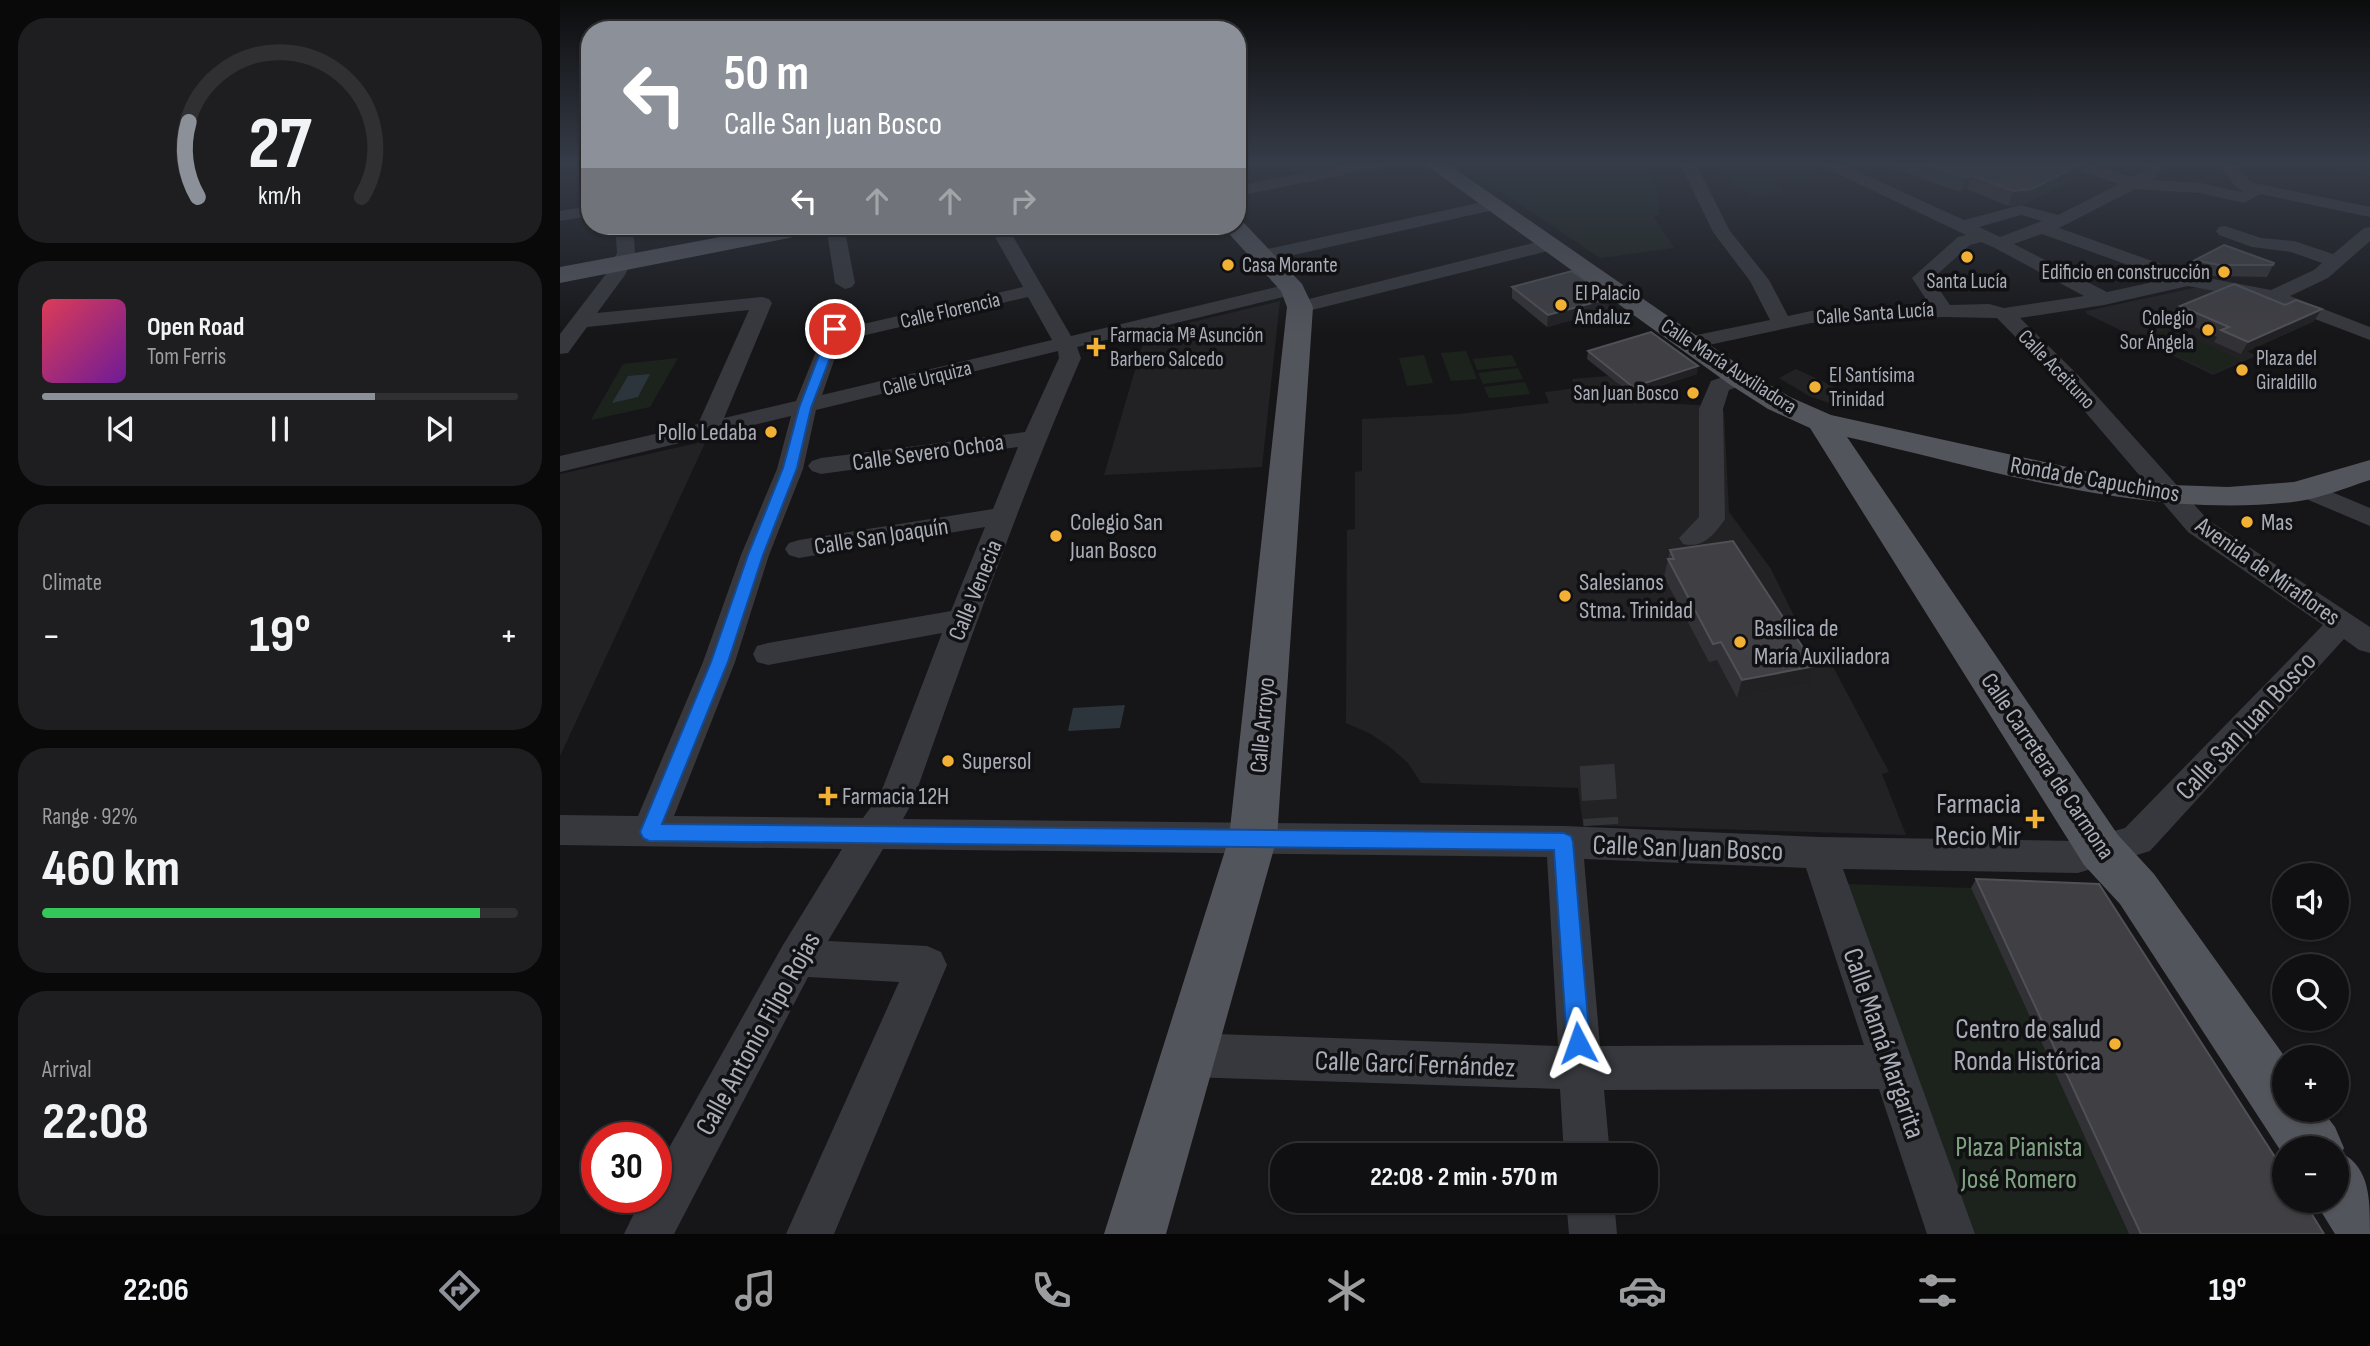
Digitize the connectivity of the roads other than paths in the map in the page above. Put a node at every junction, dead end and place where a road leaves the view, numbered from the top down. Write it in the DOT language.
graph roads {
  1 [pos="1427,220"];
  2 [pos="1513,220"];
  3 [pos="1716,220"];
  4 [pos="1949,220"];
  5 [pos="1986,220"];
  6 [pos="2055,220"];
  7 [pos="2063,220"];
  8 [pos="2060,221"];
  9 [pos="1963,226"];
  10 [pos="2040,227"];
  11 [pos="2225,231"];
  12 [pos="2370,232"];
  13 [pos="625,235"];
  14 [pos="767,235"];
  15 [pos="837,235"];
  16 [pos="1003,235"];
  17 [pos="1243,235"];
  18 [pos="1991,239"];
  19 [pos="1549,245"];
  20 [pos="1263,256"];
  21 [pos="2336,262"];
  22 [pos="621,263"];
  23 [pos="560,275"];
  24 [pos="2188,280"];
  25 [pos="845,283"];
  26 [pos="1034,290"];
  27 [pos="2273,296"];
  28 [pos="1297,298"];
  29 [pos="2104,299"];
  30 [pos="1944,311"];
  31 [pos="2004,314"];
  32 [pos="580,321"];
  33 [pos="1782,323"];
  34 [pos="835,329"];
  35 [pos="866,329"];
  36 [pos="2370,334"];
  37 [pos="1690,343"];
  38 [pos="1064,344"];
  39 [pos="560,348"];
  40 [pos="1739,378"];
  41 [pos="805,408"];
  42 [pos="1825,428"];
  43 [pos="707,430"];
  44 [pos="1034,438"];
  45 [pos="560,464"];
  46 [pos="821,466"];
  47 [pos="2148,468"];
  48 [pos="2370,470"];
  49 [pos="2308,490"];
  50 [pos="2172,495"];
  51 [pos="1005,515"];
  52 [pos="2370,518"];
  53 [pos="1693,538"];
  54 [pos="799,549"];
  55 [pos="962,619"];
  56 [pos="2342,623"];
  57 [pos="2370,642"];
  58 [pos="768,654"];
  59 [pos="560,831"];
  60 [pos="649,832"];
  61 [pos="873,835"];
  62 [pos="1589,837"];
  63 [pos="1252,838"];
  64 [pos="2101,850"];
  65 [pos="1819,853"];
  66 [pos="797,958"];
  67 [pos="1189,1055"];
  68 [pos="1893,1067"];
  69 [pos="1580,1068"];
  70 [pos="2272,1087"];
  71 [pos="1586,1143"];
  72 [pos="2349,1200"];
  73 [pos="1591,1213"];
  74 [pos="2370,1231"];
  75 [pos="648,1234"];
  76 [pos="810,1234"];
  77 [pos="1135,1234"];
  78 [pos="1593,1234"];
  79 [pos="1951,1234"];
  1 -- 20 [label="street"];
  2 -- 19 [label="main road, Calle María Auxiliadora"];
  3 -- 33 [label="street"];
  4 -- 9 [label="street"];
  5 -- 9 [label="street"];
  6 -- 8 [label="street"];
  7 -- 8 [label="street"];
  8 -- 10 [label="street"];
  9 -- 18 [label="street"];
  10 -- 18 [label="street"];
  10 -- 24 [label="street"];
  11 -- 21 [label="street"];
  12 -- 21 [label="street"];
  13 -- 22 [label="street"];
  14 -- 22 [label="main road"];
  15 -- 25 [label="street"];
  16 -- 26 [label="street"];
  17 -- 20 [label="main road"];
  18 -- 29 [label="street"];
  18 -- 30 [label="street, Calle Santa Lucía"];
  19 -- 28 [label="street, Calle Urquiza"];
  19 -- 37 [label="main road, Calle María Auxiliadora"];
  20 -- 28 [label="main road"];
  21 -- 27 [label="street"];
  22 -- 23 [label="main road"];
  22 -- 32 [label="street"];
  24 -- 27 [label="street"];
  24 -- 29 [label="street"];
  26 -- 35 [label="street, Calle Florencia"];
  26 -- 38 [label="street"];
  27 -- 36 [label="street"];
  28 -- 38 [label="street, Calle Urquiza"];
  28 -- 63 [label="main road, Calle Arroyo"];
  29 -- 31 [label="street"];
  30 -- 31 [label="street"];
  30 -- 33 [label="street, Calle Santa Lucía"];
  31 -- 47 [label="street, Calle Aceituno"];
  32 -- 39 [label="street"];
  32 -- 43 [label="street"];
  33 -- 37 [label="street, Calle Santa Lucía"];
  34 -- 41 [label="street"];
  37 -- 40 [label="main road, Calle María Auxiliadora"];
  38 -- 41 [label="street, Calle Urquiza"];
  38 -- 44 [label="street, Calle Venecia"];
  40 -- 42 [label="main road, Calle María Auxiliadora"];
  40 -- 53 [label="street"];
  41 -- 43 [label="street, Calle Urquiza"];
  41 -- 60 [label="street"];
  42 -- 50 [label="main road, Ronda de Capuchinos"];
  42 -- 64 [label="main road, Calle Carretera de Carmona"];
  43 -- 45 [label="street, Calle Urquiza"];
  44 -- 46 [label="street, Calle Severo Ochoa"];
  44 -- 51 [label="street, Calle Venecia"];
  47 -- 50 [label="street, Avenida de Miraflores"];
  48 -- 49 [label="main road, Ronda de Capuchinos"];
  49 -- 50 [label="main road, Ronda de Capuchinos"];
  49 -- 52 [label="street"];
  50 -- 56 [label="street, Avenida de Miraflores"];
  51 -- 54 [label="street, Calle San Joaquín"];
  51 -- 55 [label="street, Calle Venecia"];
  55 -- 58 [label="street"];
  55 -- 61 [label="street, Calle Venecia"];
  56 -- 57 [label="street, Avenida de Miraflores"];
  56 -- 64 [label="street, Calle San Juan Bosco"];
  59 -- 60 [label="street, Calle San Juan Bosco"];
  60 -- 61 [label="street, Calle San Juan Bosco"];
  61 -- 63 [label="street, Calle San Juan Bosco"];
  61 -- 66 [label="street, Calle Antonio Filpo Rojas"];
  62 -- 63 [label="street, Calle San Juan Bosco"];
  62 -- 65 [label="street, Calle San Juan Bosco"];
  62 -- 69 [label="street"];
  63 -- 67 [label="main road, Calle Arroyo"];
  64 -- 65 [label="street, Calle San Juan Bosco"];
  64 -- 70 [label="main road, Calle Carretera de Carmona"];
  65 -- 68 [label="street, Calle Mamá Margarita"];
  66 -- 75 [label="street, Calle Antonio Filpo Rojas"];
  66 -- 76 [label="street"];
  67 -- 69 [label="street, Calle Garcí Fernández"];
  67 -- 77 [label="main road, Calle Arroyo"];
  68 -- 69 [label="street, Calle Garcí Fernández"];
  68 -- 79 [label="street, Calle Mamá Margarita"];
  69 -- 71 [label="street"];
  72 -- 74 [label="main road"];
  73 -- 78 [label="street"];
}
